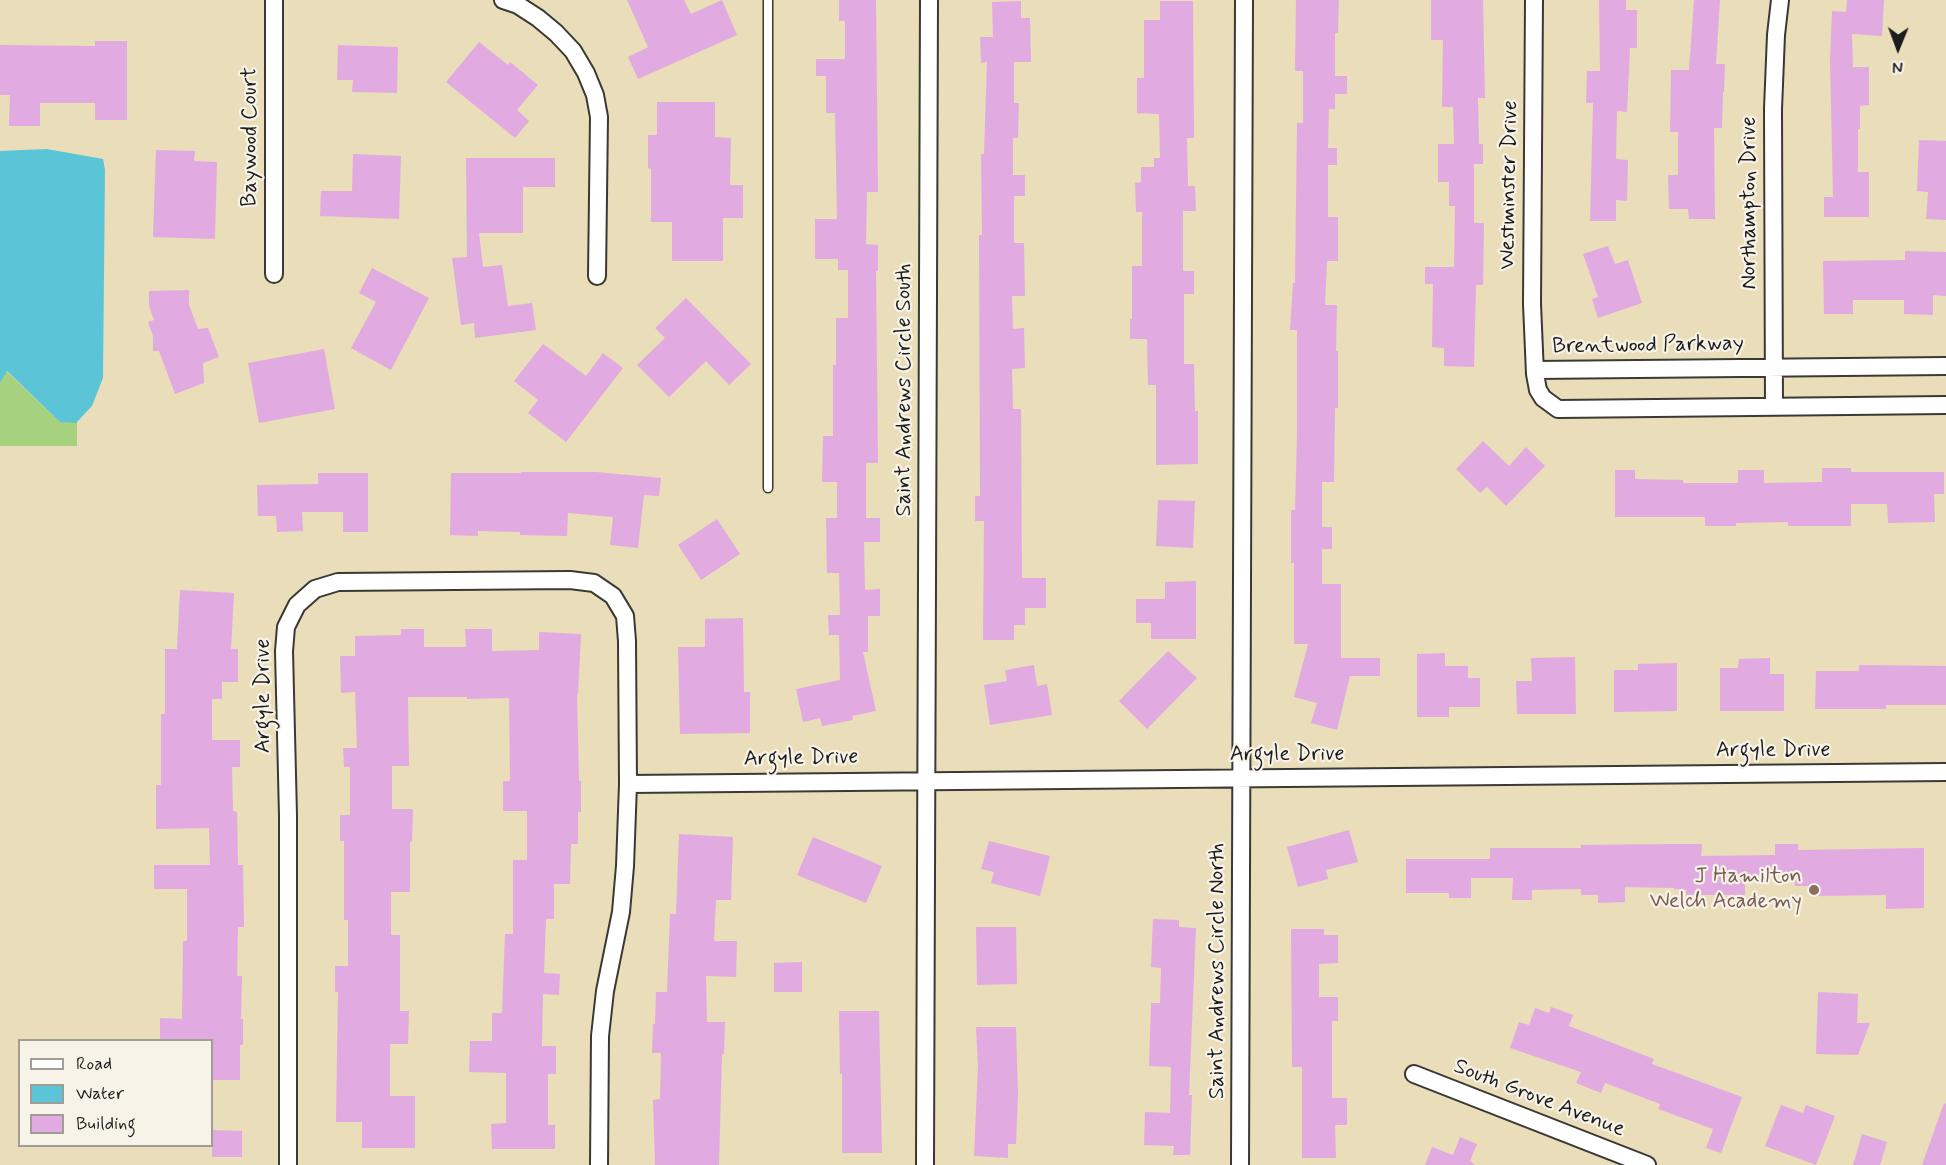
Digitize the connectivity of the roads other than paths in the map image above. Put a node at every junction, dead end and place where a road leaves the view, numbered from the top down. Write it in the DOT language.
graph roads {
  1 [pos="274,0"];
  2 [pos="503,0"];
  3 [pos="768,0"];
  4 [pos="928,0"];
  5 [pos="1244,0"];
  6 [pos="1534,0"];
  7 [pos="1780,0"];
  8 [pos="274,274"];
  9 [pos="597,276"];
  10 [pos="1946,366"];
  11 [pos="1773,367"];
  12 [pos="1535,370"];
  13 [pos="1946,405"];
  14 [pos="1774,407"];
  15 [pos="768,488"];
  16 [pos="1946,772"];
  17 [pos="1240,778"];
  18 [pos="926,780"];
  19 [pos="628,784"];
  20 [pos="1414,1074"];
  21 [pos="288,1165"];
  22 [pos="598,1165"];
  23 [pos="925,1165"];
  24 [pos="1240,1165"];
  25 [pos="1647,1165"];
  1 -- 8 [label="street, Baywood Court"];
  2 -- 9 [label="street"];
  3 -- 15 [label="lane"];
  4 -- 18 [label="street, Saint Andrews Circle South"];
  5 -- 17 [label="street"];
  6 -- 12 [label="street, Westminster Drive"];
  7 -- 11 [label="street, Northampton Drive"];
  10 -- 11 [label="street, Brentwood Parkway"];
  11 -- 12 [label="street, Brentwood Parkway"];
  11 -- 14 [label="street, Northampton Drive"];
  12 -- 14 [label="street, Brentwood Parkway"];
  13 -- 14 [label="street, Brentwood Parkway"];
  16 -- 17 [label="street, Argyle Drive"];
  17 -- 18 [label="street, Argyle Drive"];
  17 -- 24 [label="street, Saint Andrews Circle North"];
  18 -- 19 [label="street, Argyle Drive"];
  18 -- 23 [label="street"];
  19 -- 21 [label="street, Argyle Drive"];
  19 -- 22 [label="street, Argyle Drive"];
  20 -- 25 [label="street, South Grove Avenue"];
}
